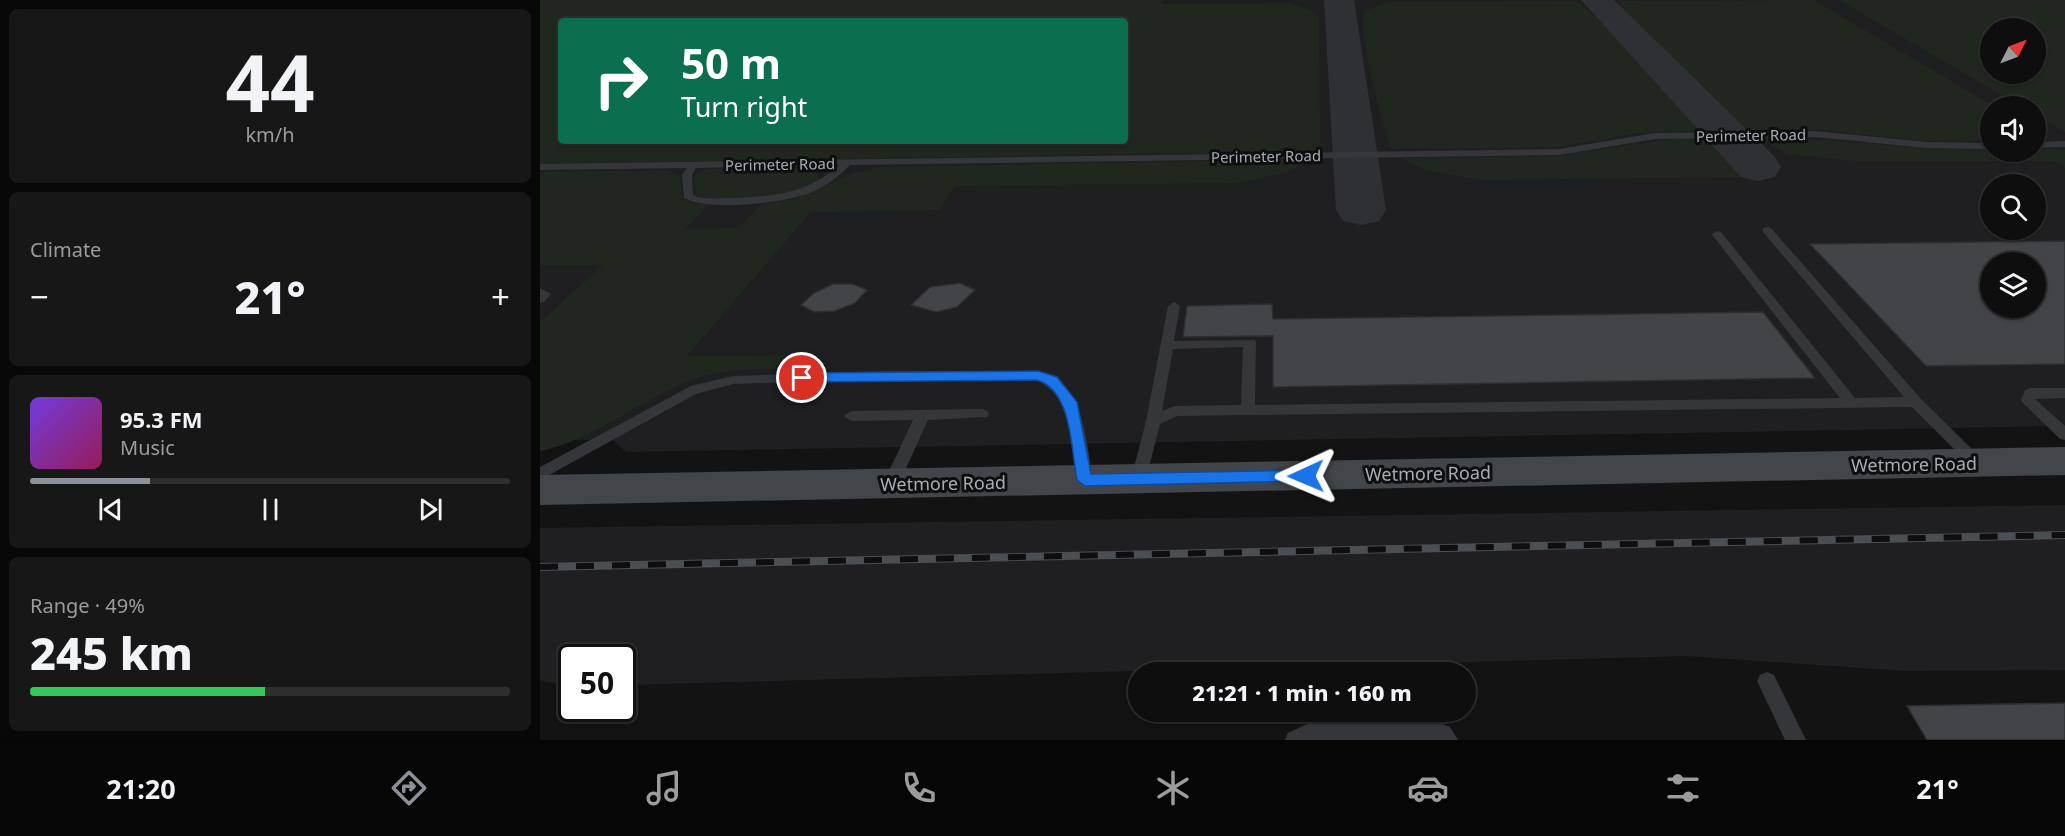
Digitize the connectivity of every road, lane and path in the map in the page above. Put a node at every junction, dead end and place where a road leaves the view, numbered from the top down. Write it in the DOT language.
graph roads {
  1 [pos="2065,144"];
  2 [pos="2046,145"];
  3 [pos="1980,146"];
  4 [pos="847,163"];
  5 [pos="693,165"];
  6 [pos="540,167"];
  7 [pos="1767,230"];
  8 [pos="1717,234"];
  9 [pos="540,292"];
  10 [pos="540,299"];
  11 [pos="1174,306"];
  12 [pos="1167,345"];
  13 [pos="2065,393"];
  14 [pos="1851,402"];
  15 [pos="1916,402"];
  16 [pos="1248,410"];
  17 [pos="982,414"];
  18 [pos="923,415"];
  19 [pos="851,416"];
  20 [pos="1154,421"];
  21 [pos="2065,435"];
  22 [pos="2065,462"];
  23 [pos="1977,463"];
  24 [pos="540,474"];
  25 [pos="1139,479"];
  26 [pos="1085,480"];
  27 [pos="891,484"];
  28 [pos="540,490"];
  29 [pos="1767,681"];
  30 [pos="1295,740"];
  31 [pos="1448,740"];
  32 [pos="1796,740"];
  1 -- 2 [label="lane"];
  3 -- 4 [label="lane, Perimeter Road"];
  4 -- 5 [label="lane, Perimeter Road"];
  4 -- 5 [label="lane"];
  5 -- 6 [label="lane, Perimeter Road"];
  7 -- 15 [label="lane"];
  8 -- 14 [label="lane"];
  9 -- 10 [label="lane"];
  11 -- 12 [label="lane"];
  12 -- 16 [label="lane"];
  12 -- 20 [label="lane"];
  13 -- 21 [label="lane"];
  14 -- 15 [label="lane"];
  14 -- 16 [label="lane"];
  15 -- 23 [label="lane"];
  16 -- 20 [label="lane"];
  17 -- 18 [label="lane"];
  18 -- 19 [label="lane"];
  18 -- 27 [label="lane"];
  20 -- 25 [label="lane"];
  22 -- 23 [label="main road, Wetmore Road"];
  23 -- 25 [label="main road, Wetmore Road"];
  24 -- 26 [label="lane"];
  25 -- 26 [label="main road, Wetmore Road"];
  26 -- 27 [label="main road, Wetmore Road"];
  27 -- 28 [label="main road, Wetmore Road"];
  29 -- 32 [label="lane"];
  30 -- 31 [label="lane"];
}
